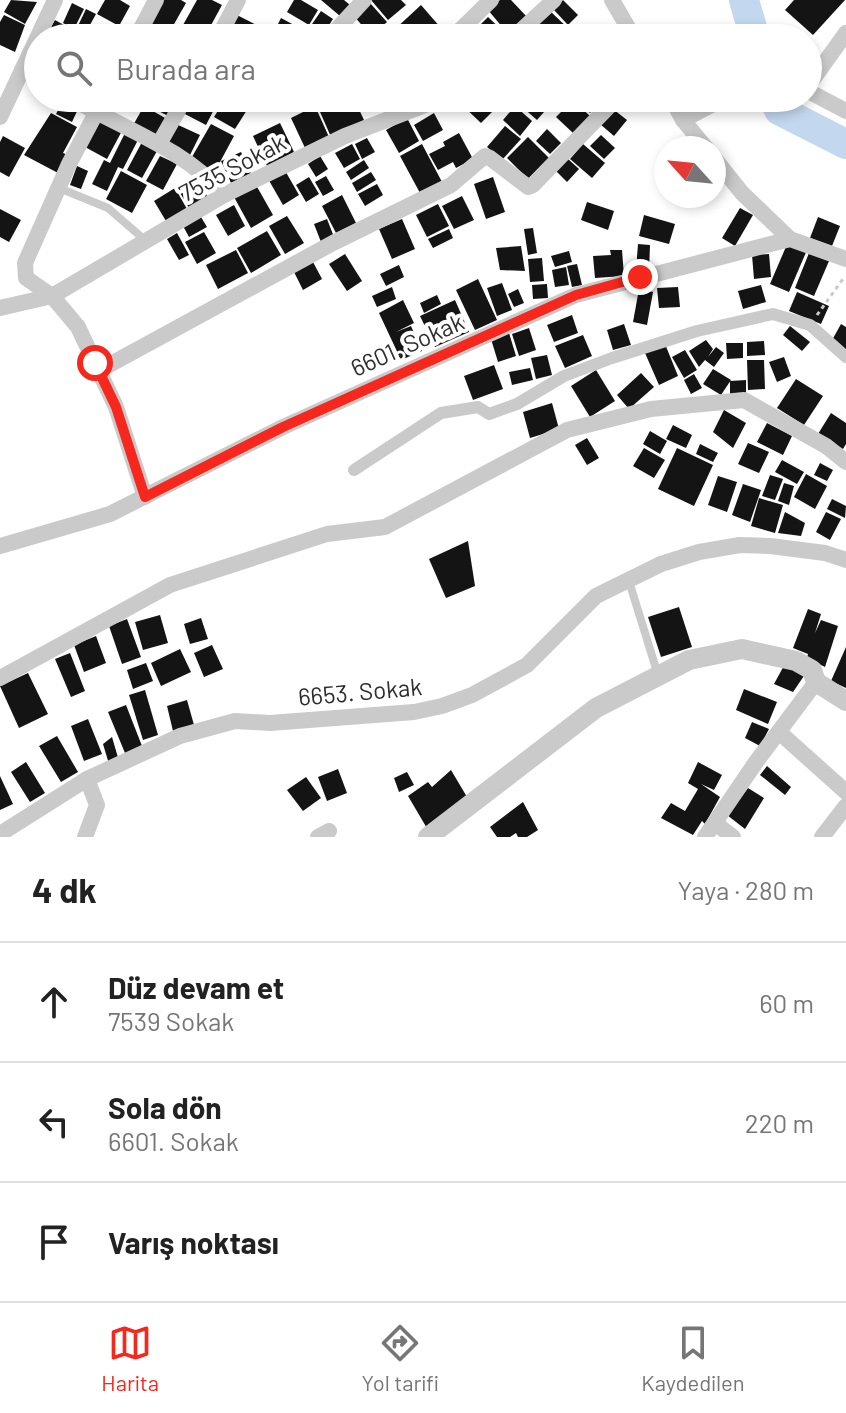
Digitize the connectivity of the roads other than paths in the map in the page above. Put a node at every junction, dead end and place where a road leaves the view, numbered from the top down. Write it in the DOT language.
graph roads {
  1 [pos="55,0"];
  2 [pos="156,0"];
  3 [pos="238,0"];
  4 [pos="364,0"];
  5 [pos="491,0"];
  6 [pos="554,0"];
  7 [pos="612,0"];
  8 [pos="44,24"];
  9 [pos="148,24"];
  10 [pos="225,24"];
  11 [pos="342,24"];
  12 [pos="466,24"];
  13 [pos="528,24"];
  14 [pos="626,24"];
  15 [pos="846,33"];
  16 [pos="24,66"];
  17 [pos="822,68"];
  18 [pos="22,70"];
  19 [pos="822,96"];
  20 [pos="846,111"];
  21 [pos="96,112"];
  22 [pos="111,112"];
  23 [pos="177,112"];
  24 [pos="407,112"];
  25 [pos="603,112"];
  26 [pos="679,112"];
  27 [pos="698,112"];
  28 [pos="0,117"];
  29 [pos="683,120"];
  30 [pos="696,136"];
  31 [pos="159,144"];
  32 [pos="726,173"];
  33 [pos="58,187"];
  34 [pos="224,195"];
  35 [pos="790,239"];
  36 [pos="146,241"];
  37 [pos="846,259"];
  38 [pos="52,296"];
  39 [pos="0,308"];
  40 [pos="846,357"];
  41 [pos="98,371"];
  42 [pos="846,462"];
  43 [pos="354,470"];
  44 [pos="145,497"];
  45 [pos="0,546"];
  46 [pos="846,560"];
  47 [pos="628,578"];
  48 [pos="658,676"];
  49 [pos="0,678"];
  50 [pos="816,682"];
  51 [pos="846,701"];
  52 [pos="779,732"];
  53 [pos="87,779"];
  54 [pos="846,792"];
  55 [pos="846,806"];
  56 [pos="710,830"];
  57 [pos="0,834"];
  58 [pos="85,837"];
  59 [pos="428,837"];
  60 [pos="733,837"];
  61 [pos="822,837"];
  1 -- 8 [label="street"];
  2 -- 9 [label="street"];
  3 -- 10 [label="street"];
  4 -- 11 [label="street"];
  5 -- 12 [label="street"];
  6 -- 13 [label="street"];
  7 -- 14 [label="street"];
  15 -- 17 [label="street"];
  16 -- 18 [label="street"];
  18 -- 28 [label="street"];
  19 -- 20 [label="street"];
  21 -- 33 [label="street"];
  22 -- 31 [label="street"];
  23 -- 31 [label="street"];
  24 -- 34 [label="street, 7535 Sokak"];
  25 -- 41 [label="street"];
  26 -- 29 [label="street"];
  27 -- 29 [label="street"];
  29 -- 30 [label="street"];
  31 -- 34 [label="street"];
  32 -- 35 [label="street"];
  33 -- 36 [label="lane"];
  33 -- 38 [label="street"];
  34 -- 36 [label="street, 7535 Sokak"];
  35 -- 37 [label="street"];
  35 -- 44 [label="street, 6601. Sokak"];
  36 -- 38 [label="street, 7535 Sokak"];
  38 -- 39 [label="street, 7535 Sokak"];
  38 -- 41 [label="street"];
  40 -- 43 [label="street"];
  41 -- 44 [label="street"];
  42 -- 49 [label="street"];
  44 -- 45 [label="street, 6601. Sokak"];
  46 -- 47 [label="street, 6653. Sokak"];
  47 -- 48 [label="lane"];
  47 -- 53 [label="street, 6653. Sokak"];
  48 -- 50 [label="street"];
  48 -- 59 [label="street"];
  50 -- 51 [label="street"];
  50 -- 52 [label="street"];
  52 -- 54 [label="street"];
  52 -- 56 [label="street"];
  53 -- 57 [label="street, 6653. Sokak"];
  53 -- 58 [label="street"];
  55 -- 61 [label="street"];
  56 -- 60 [label="street"];
}
